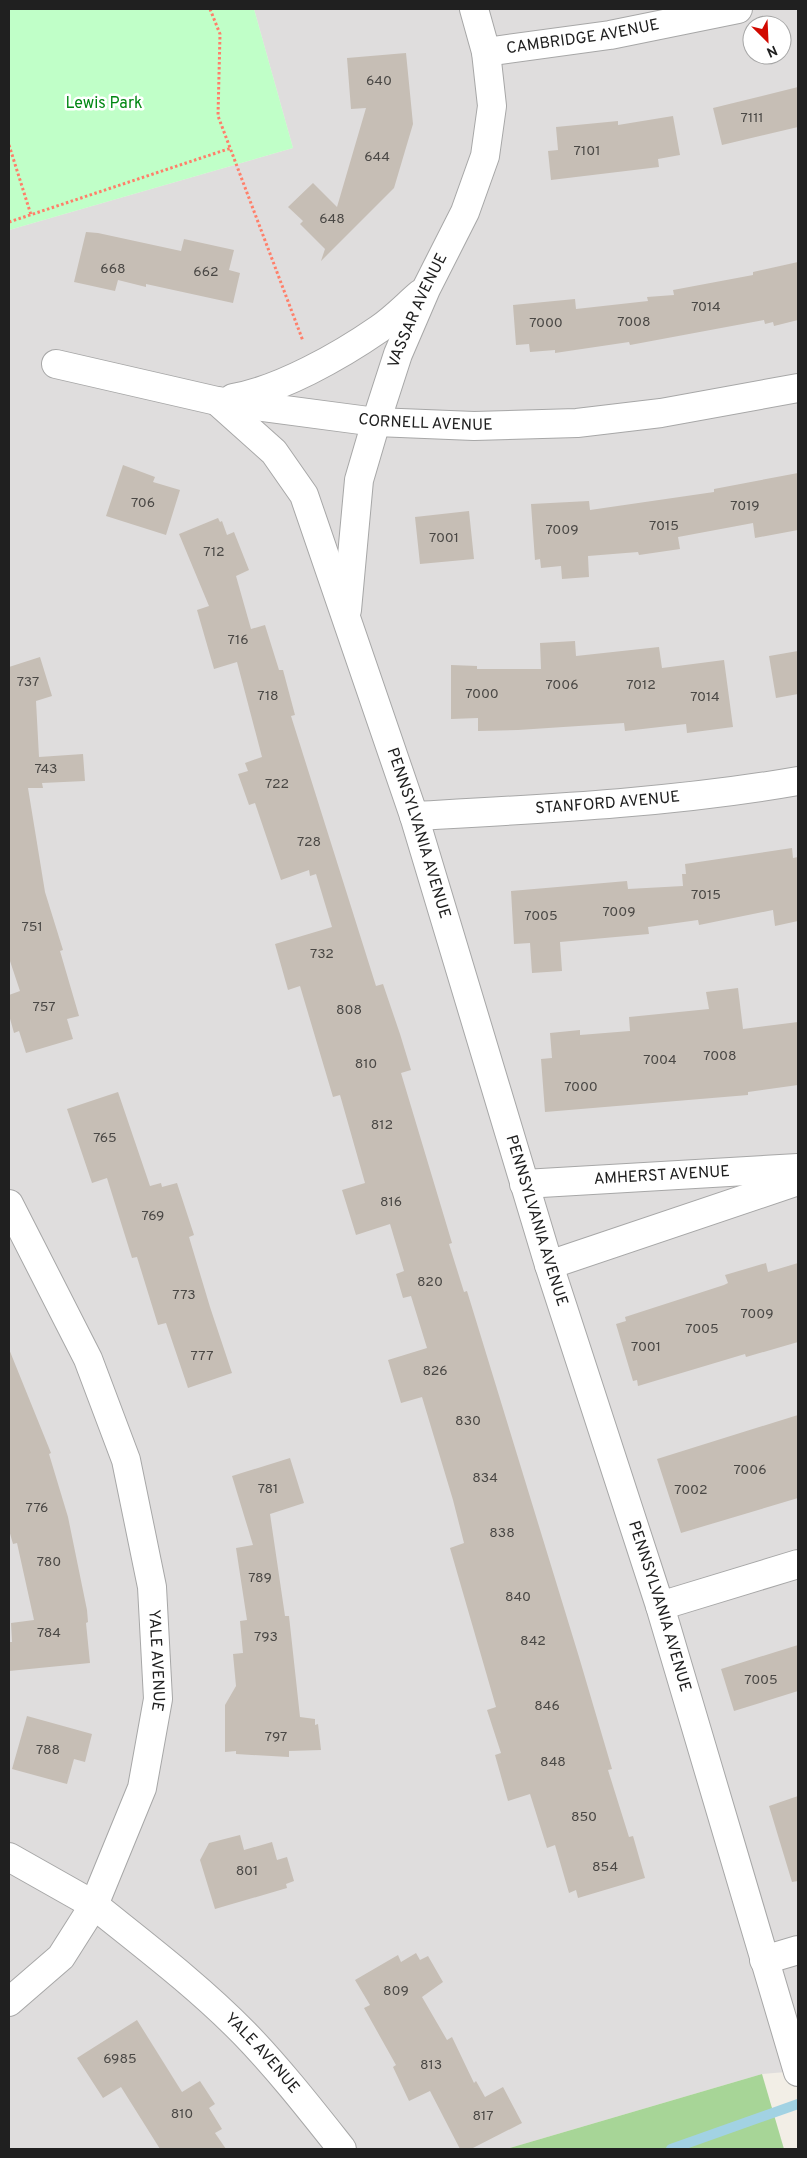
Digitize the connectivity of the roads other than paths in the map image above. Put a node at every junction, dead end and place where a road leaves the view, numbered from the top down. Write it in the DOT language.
graph roads {
  1 [pos="474,9"];
  2 [pos="738,9"];
  3 [pos="486,52"];
  4 [pos="426,289"];
  5 [pos="56,364"];
  6 [pos="798,388"];
  7 [pos="217,401"];
  8 [pos="376,422"];
  9 [pos="346,618"];
  10 [pos="798,781"];
  11 [pos="414,816"];
  12 [pos="798,1168"];
  13 [pos="798,1181"];
  14 [pos="524,1184"];
  15 [pos="9,1204"];
  16 [pos="549,1266"];
  17 [pos="798,1564"];
  18 [pos="660,1606"];
  19 [pos="9,1857"];
  20 [pos="94,1905"];
  21 [pos="798,1950"];
  22 [pos="764,1960"];
  23 [pos="9,2002"];
  24 [pos="796,2066"];
  25 [pos="342,2149"];
  1 -- 3 [label="street, VASSAR AVENUE"];
  2 -- 3 [label="street, CAMBRIDGE AVENUE"];
  3 -- 4 [label="street, VASSAR AVENUE"];
  4 -- 7 [label="street"];
  4 -- 8 [label="street, VASSAR AVENUE"];
  5 -- 7 [label="street, CORNELL AVENUE"];
  6 -- 8 [label="street, CORNELL AVENUE"];
  7 -- 8 [label="street, CORNELL AVENUE"];
  7 -- 9 [label="street, PENNSYLVANIA AVENUE"];
  8 -- 9 [label="street, VASSAR AVENUE"];
  9 -- 11 [label="street, PENNSYLVANIA AVENUE"];
  10 -- 11 [label="street, STANFORD AVENUE"];
  11 -- 14 [label="street, PENNSYLVANIA AVENUE"];
  12 -- 14 [label="street, AMHERST AVENUE"];
  13 -- 16 [label="street, AMHERST AVENUE"];
  14 -- 16 [label="street, PENNSYLVANIA AVENUE"];
  15 -- 20 [label="street, YALE AVENUE"];
  16 -- 18 [label="street, PENNSYLVANIA AVENUE"];
  17 -- 18 [label="street"];
  18 -- 22 [label="street, PENNSYLVANIA AVENUE"];
  19 -- 20 [label="street"];
  20 -- 23 [label="street"];
  20 -- 25 [label="street, YALE AVENUE"];
  21 -- 22 [label="street"];
  22 -- 24 [label="street, PENNSYLVANIA AVENUE"];
}
